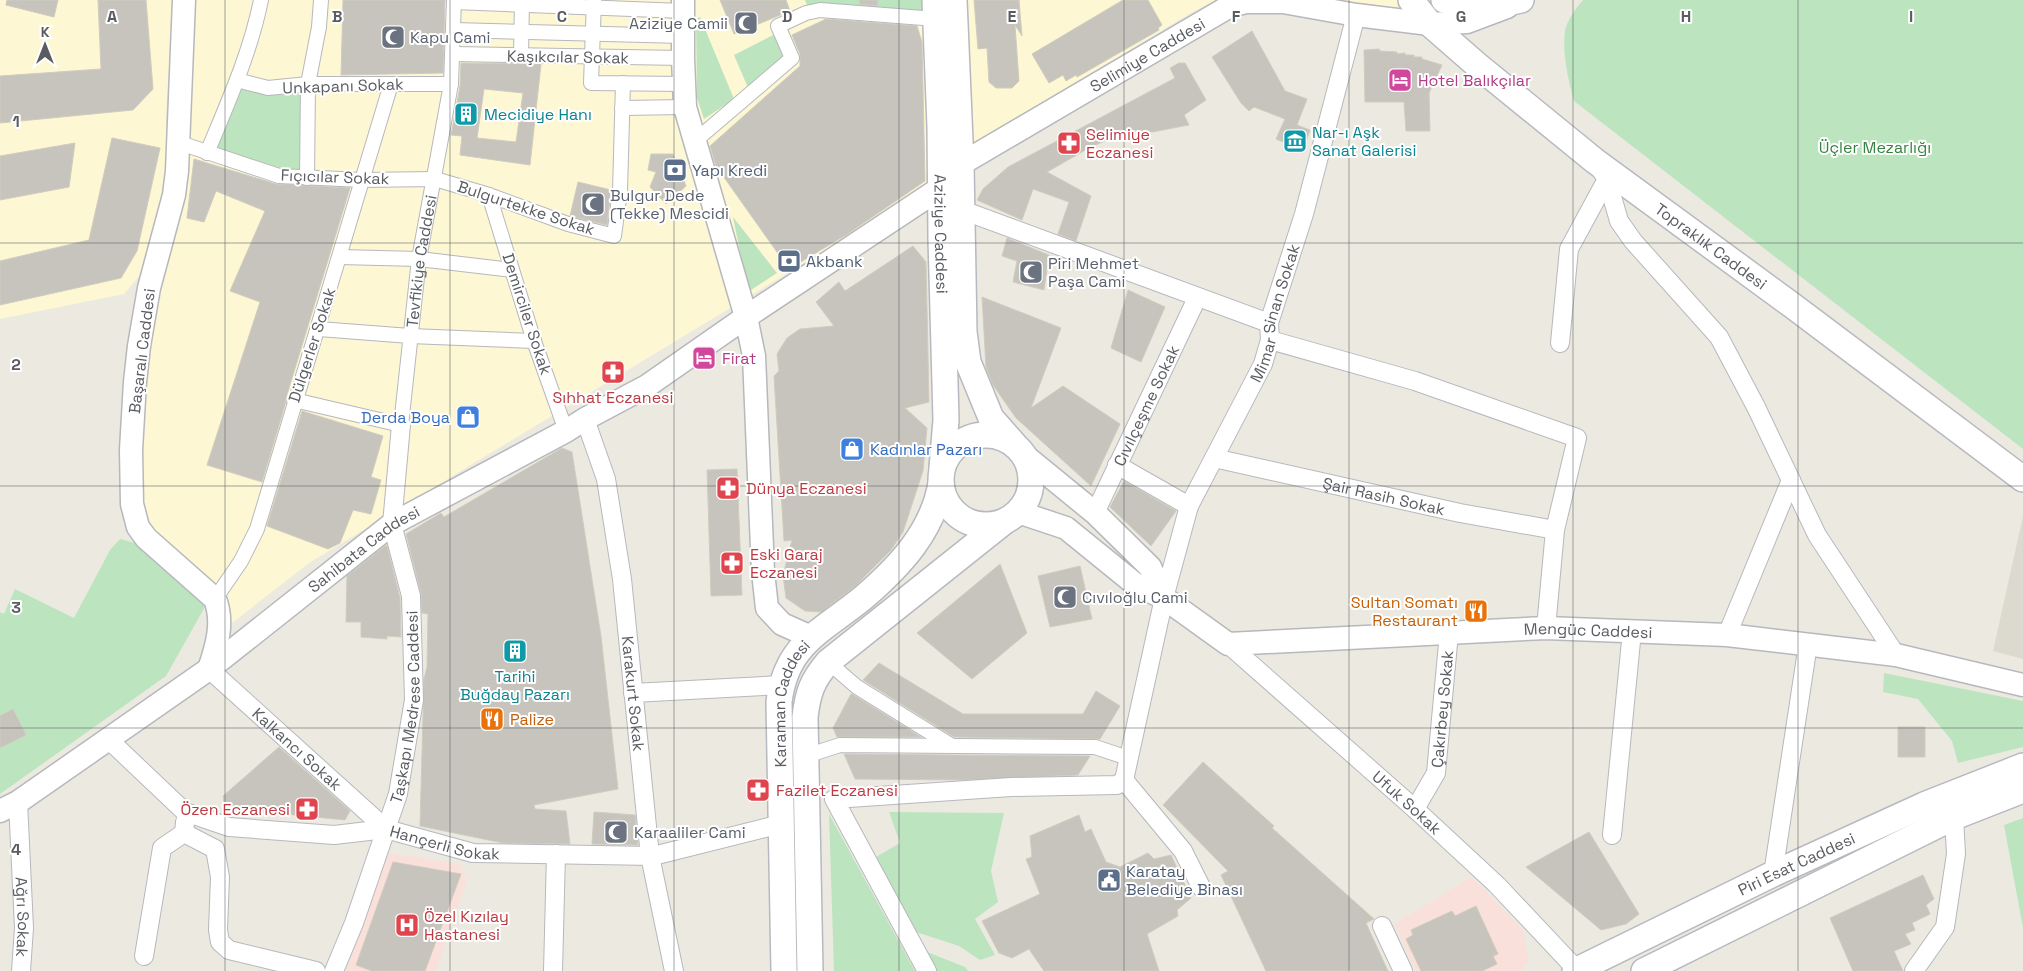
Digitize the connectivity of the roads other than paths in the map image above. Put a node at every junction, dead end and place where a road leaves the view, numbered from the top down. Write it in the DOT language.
graph roads {
  1 [pos="184,0"];
  2 [pos="261,0"];
  3 [pos="321,0"];
  4 [pos="954,0"];
  5 [pos="1411,0"];
  6 [pos="1444,0"];
  7 [pos="1523,0"];
  8 [pos="454,1"];
  9 [pos="522,3"];
  10 [pos="594,4"];
  11 [pos="683,5"];
  12 [pos="936,10"];
  13 [pos="1356,15"];
  14 [pos="1430,24"];
  15 [pos="453,30"];
  16 [pos="521,31"];
  17 [pos="593,33"];
  18 [pos="683,36"];
  19 [pos="453,54"];
  20 [pos="521,56"];
  21 [pos="592,58"];
  22 [pos="683,58"];
  23 [pos="237,80"];
  24 [pos="623,83"];
  25 [pos="308,84"];
  26 [pos="391,84"];
  27 [pos="451,84"];
  28 [pos="683,84"];
  29 [pos="622,108"];
  30 [pos="685,108"];
  31 [pos="695,141"];
  32 [pos="180,143"];
  33 [pos="207,153"];
  34 [pos="961,164"];
  35 [pos="1601,170"];
  36 [pos="307,178"];
  37 [pos="435,179"];
  38 [pos="361,180"];
  39 [pos="942,187"];
  40 [pos="489,195"];
  41 [pos="962,210"];
  42 [pos="340,257"];
  43 [pos="420,259"];
  44 [pos="512,270"];
  45 [pos="1197,298"];
  46 [pos="746,317"];
  47 [pos="319,329"];
  48 [pos="1269,332"];
  49 [pos="410,336"];
  50 [pos="534,341"];
  51 [pos="1560,344"];
  52 [pos="294,400"];
  53 [pos="585,419"];
  54 [pos="401,425"];
  55 [pos="566,432"];
  56 [pos="1019,450"];
  57 [pos="1214,458"];
  58 [pos="1118,464"];
  59 [pos="941,475"];
  60 [pos="2023,479"];
  61 [pos="1791,480"];
  62 [pos="1189,506"];
  63 [pos="1094,513"];
  64 [pos="1011,517"];
  65 [pos="392,524"];
  66 [pos="1555,530"];
  67 [pos="1164,598"];
  68 [pos="215,599"];
  69 [pos="1546,628"];
  70 [pos="1632,631"];
  71 [pos="1449,634"];
  72 [pos="1728,635"];
  73 [pos="811,637"];
  74 [pos="1228,644"];
  75 [pos="1808,644"];
  76 [pos="1896,655"];
  77 [pos="828,662"];
  78 [pos="209,669"];
  79 [pos="781,685"];
  80 [pos="2023,685"];
  81 [pos="633,693"];
  82 [pos="108,739"];
  83 [pos="953,746"];
  84 [pos="806,756"];
  85 [pos="1128,758"];
  86 [pos="2023,766"];
  87 [pos="1124,780"];
  88 [pos="2023,790"];
  89 [pos="9,806"];
  90 [pos="1415,809"];
  91 [pos="185,812"];
  92 [pos="1954,817"];
  93 [pos="781,824"];
  94 [pos="386,829"];
  95 [pos="184,833"];
  96 [pos="1612,835"];
  97 [pos="556,854"];
  98 [pos="650,856"];
  99 [pos="1773,874"];
  100 [pos="1201,887"];
  101 [pos="1382,926"];
  102 [pos="144,956"];
  103 [pos="810,969"];
  104 [pos="1576,970"];
  105 [pos="21,971"];
  106 [pos="316,971"];
  107 [pos="334,971"];
  108 [pos="553,971"];
  109 [pos="674,971"];
  110 [pos="784,971"];
  111 [pos="927,971"];
  112 [pos="1403,971"];
  113 [pos="1644,971"];
  114 [pos="1914,971"];
  1 -- 32 [label="street, Başaralı Caddesi"];
  2 -- 23 [label="street"];
  3 -- 25 [label="street"];
  4 -- 34 [label="main road, Aziziye Caddesi"];
  5 -- 14 [label="main road, Topraklık Caddesi"];
  6 -- 7 [label="main road"];
  7 -- 14 [label="street, Selimiye Caddesi"];
  8 -- 9 [label="street"];
  8 -- 15 [label="street, Tevfikiye Caddesi"];
  9 -- 10 [label="street"];
  9 -- 16 [label="street"];
  10 -- 11 [label="street"];
  10 -- 17 [label="street"];
  11 -- 18 [label="street, Karaman Caddesi"];
  12 -- 31 [label="street"];
  12 -- 39 [label="main road, Aziziye Caddesi"];
  13 -- 14 [label="street, Selimiye Caddesi"];
  13 -- 34 [label="street, Selimiye Caddesi"];
  13 -- 48 [label="street, Mimar Sinan Sokak"];
  14 -- 35 [label="main road, Topraklık Caddesi"];
  15 -- 16 [label="street"];
  15 -- 19 [label="street, Tevfikiye Caddesi"];
  16 -- 17 [label="street"];
  16 -- 20 [label="street"];
  17 -- 18 [label="street"];
  17 -- 21 [label="street"];
  18 -- 22 [label="street, Karaman Caddesi"];
  19 -- 20 [label="street, Kaşıkcılar Sokak"];
  19 -- 27 [label="street, Tevfikiye Caddesi"];
  20 -- 21 [label="street, Kaşıkcılar Sokak"];
  21 -- 22 [label="street, Kaşıkcılar Sokak"];
  21 -- 24 [label="street"];
  22 -- 28 [label="street, Karaman Caddesi"];
  23 -- 25 [label="street, Unkapanı Sokak"];
  23 -- 33 [label="street"];
  24 -- 28 [label="street"];
  24 -- 29 [label="street, Bulgurtekke Sokak"];
  25 -- 26 [label="street, Unkapanı Sokak"];
  25 -- 36 [label="street"];
  26 -- 27 [label="street, Unkapanı Sokak"];
  26 -- 38 [label="street, Dülgerler Sokak"];
  27 -- 37 [label="street, Tevfikiye Caddesi"];
  28 -- 30 [label="street, Karaman Caddesi"];
  29 -- 30 [label="street"];
  29 -- 40 [label="street, Bulgurtekke Sokak"];
  30 -- 31 [label="street, Karaman Caddesi"];
  31 -- 46 [label="street, Karaman Caddesi"];
  32 -- 33 [label="street, Fıçıcılar Sokak"];
  32 -- 68 [label="street, Başaralı Caddesi"];
  33 -- 36 [label="street, Fıçıcılar Sokak"];
  34 -- 41 [label="main road, Aziziye Caddesi"];
  35 -- 51 [label="street"];
  35 -- 60 [label="main road, Topraklık Caddesi"];
  35 -- 61 [label="street"];
  36 -- 38 [label="street, Fıçıcılar Sokak"];
  37 -- 38 [label="street, Fıçıcılar Sokak"];
  37 -- 40 [label="street, Bulgurtekke Sokak"];
  37 -- 43 [label="street, Tevfikiye Caddesi"];
  38 -- 42 [label="street, Dülgerler Sokak"];
  39 -- 46 [label="street"];
  39 -- 59 [label="main road, Aziziye Caddesi"];
  40 -- 44 [label="street, Demirciler Sokak"];
  41 -- 45 [label="street"];
  41 -- 56 [label="main road, Aziziye Caddesi"];
  42 -- 43 [label="street"];
  42 -- 47 [label="street, Dülgerler Sokak"];
  43 -- 44 [label="street"];
  43 -- 49 [label="street, Tevfikiye Caddesi"];
  44 -- 50 [label="street, Demirciler Sokak"];
  45 -- 48 [label="street"];
  45 -- 58 [label="street, Cıvılçeşme Sokak"];
  46 -- 53 [label="street, Sahibata Caddesi"];
  46 -- 73 [label="street, Karaman Caddesi"];
  47 -- 49 [label="street"];
  47 -- 52 [label="street, Dülgerler Sokak"];
  48 -- 57 [label="street, Mimar Sinan Sokak"];
  48 -- 66 [label="street"];
  49 -- 50 [label="street"];
  49 -- 54 [label="street, Tevfikiye Caddesi"];
  50 -- 55 [label="street, Demirciler Sokak"];
  52 -- 54 [label="street"];
  52 -- 68 [label="street, Dülgerler Sokak"];
  53 -- 55 [label="street, Sahibata Caddesi"];
  53 -- 81 [label="street, Karakurt Sokak"];
  54 -- 65 [label="street, Tevfikiye Caddesi"];
  55 -- 65 [label="street, Sahibata Caddesi"];
  56 -- 59 [label="main road"];
  56 -- 63 [label="street"];
  56 -- 64 [label="main road"];
  57 -- 62 [label="street, Mimar Sinan Sokak"];
  57 -- 66 [label="street, Şair Rasih Sokak"];
  58 -- 62 [label="street"];
  58 -- 63 [label="street, Cıvılçeşme Sokak"];
  59 -- 64 [label="main road"];
  59 -- 73 [label="main road, Aziziye Caddesi"];
  61 -- 72 [label="street"];
  61 -- 76 [label="street"];
  62 -- 67 [label="street, Mimar Sinan Sokak"];
  63 -- 67 [label="street"];
  64 -- 67 [label="street"];
  64 -- 77 [label="main road"];
  65 -- 78 [label="street, Sahibata Caddesi"];
  65 -- 94 [label="street, Taşkapı Medrese Caddesi"];
  66 -- 69 [label="street"];
  67 -- 74 [label="street"];
  67 -- 85 [label="street, Mimar Sinan Sokak"];
  68 -- 78 [label="street"];
  69 -- 70 [label="street, Mengüc Caddesi"];
  69 -- 71 [label="street, Mengüc Caddesi"];
  70 -- 72 [label="street, Mengüc Caddesi"];
  70 -- 96 [label="street"];
  71 -- 74 [label="street, Mengüc Caddesi"];
  71 -- 90 [label="street, Çakırbey Sokak"];
  72 -- 75 [label="street, Mengüc Caddesi"];
  73 -- 79 [label="main road, Karaman Caddesi"];
  74 -- 90 [label="street, Ufuk Sokak"];
  75 -- 76 [label="street, Mengüc Caddesi"];
  75 -- 99 [label="street"];
  76 -- 80 [label="street, Mengüc Caddesi"];
  77 -- 83 [label="street"];
  77 -- 84 [label="main road, Karaman Caddesi"];
  78 -- 82 [label="street, Sahibata Caddesi"];
  78 -- 94 [label="street, Kalkancı Sokak"];
  79 -- 81 [label="street"];
  79 -- 93 [label="main road, Karaman Caddesi"];
  81 -- 98 [label="street, Karakurt Sokak"];
  82 -- 89 [label="street, Sahibata Caddesi"];
  82 -- 91 [label="street, Hançerli Sokak"];
  83 -- 84 [label="street"];
  83 -- 85 [label="street"];
  84 -- 103 [label="main road, Karaman Caddesi"];
  85 -- 87 [label="street, Mimar Sinan Sokak"];
  86 -- 99 [label="main road, Piri Esat Caddesi"];
  87 -- 100 [label="street"];
  87 -- 111 [label="street"];
  88 -- 92 [label="main road, Piri Esat Caddesi"];
  89 -- 105 [label="street, Ağrı Sokak"];
  90 -- 104 [label="street, Ufuk Sokak"];
  91 -- 94 [label="street, Hançerli Sokak"];
  91 -- 95 [label="street"];
  92 -- 113 [label="main road, Piri Esat Caddesi"];
  92 -- 114 [label="street"];
  93 -- 98 [label="street, Hançerli Sokak"];
  93 -- 110 [label="main road, Karaman Caddesi"];
  94 -- 97 [label="street, Hançerli Sokak"];
  94 -- 107 [label="street, Taşkapı Medrese Caddesi"];
  95 -- 102 [label="street"];
  95 -- 106 [label="street"];
  97 -- 98 [label="street, Hançerli Sokak"];
  97 -- 108 [label="street"];
  98 -- 109 [label="street, Karakurt Sokak"];
  99 -- 104 [label="main road, Piri Esat Caddesi"];
  101 -- 112 [label="street"];
}
